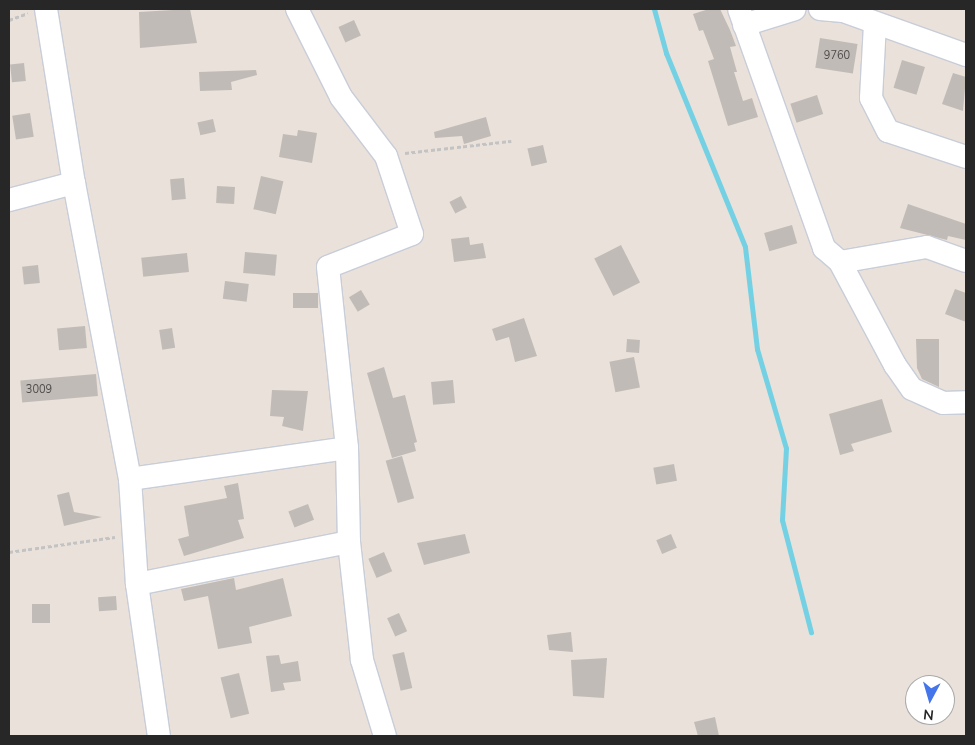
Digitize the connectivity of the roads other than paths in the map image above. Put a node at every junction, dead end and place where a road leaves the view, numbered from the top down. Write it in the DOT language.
graph roads {
  1 [pos="297,9"];
  2 [pos="795,9"];
  3 [pos="820,9"];
  4 [pos="39,10"];
  5 [pos="741,17"];
  6 [pos="875,24"];
  7 [pos="966,55"];
  8 [pos="966,157"];
  9 [pos="74,183"];
  10 [pos="9,200"];
  11 [pos="966,261"];
  12 [pos="840,262"];
  13 [pos="966,402"];
  14 [pos="347,448"];
  15 [pos="130,479"];
  16 [pos="349,542"];
  17 [pos="138,584"];
  18 [pos="159,736"];
  19 [pos="385,736"];
  1 -- 14 [label="street"];
  2 -- 5 [label="street"];
  3 -- 6 [label="street"];
  4 -- 9 [label="street"];
  5 -- 12 [label="street"];
  6 -- 7 [label="street"];
  6 -- 8 [label="street"];
  9 -- 10 [label="street"];
  9 -- 15 [label="street"];
  11 -- 12 [label="street"];
  12 -- 13 [label="street"];
  14 -- 15 [label="street"];
  14 -- 16 [label="street"];
  15 -- 17 [label="street"];
  16 -- 17 [label="street"];
  16 -- 19 [label="street"];
  17 -- 18 [label="street"];
}
